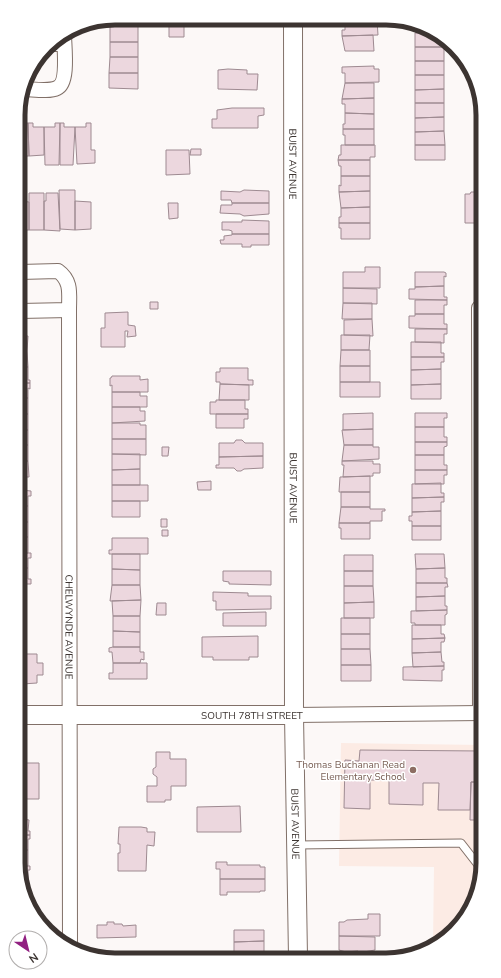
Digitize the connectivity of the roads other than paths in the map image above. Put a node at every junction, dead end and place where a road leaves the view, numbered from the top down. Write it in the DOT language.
graph roads {
  1 [pos="293,25"];
  2 [pos="64,41"];
  3 [pos="29,89"];
  4 [pos="25,272"];
  5 [pos="68,310"];
  6 [pos="25,311"];
  7 [pos="476,713"];
  8 [pos="70,715"];
  9 [pos="294,715"];
  10 [pos="25,716"];
  11 [pos="297,846"];
  12 [pos="476,862"];
  13 [pos="70,941"];
  14 [pos="298,953"];
  1 -- 9 [label="street, BUIST AVENUE"];
  2 -- 3 [label="street"];
  4 -- 5 [label="street, CHELWYNDE AVENUE"];
  5 -- 6 [label="street"];
  5 -- 8 [label="street, CHELWYNDE AVENUE"];
  7 -- 9 [label="street, SOUTH 78TH STREET"];
  8 -- 9 [label="street, SOUTH 78TH STREET"];
  8 -- 10 [label="street, SOUTH 78TH STREET"];
  8 -- 13 [label="street, CHELWYNDE AVENUE"];
  9 -- 11 [label="street, BUIST AVENUE"];
  11 -- 12 [label="lane"];
  11 -- 14 [label="street, BUIST AVENUE"];
}
